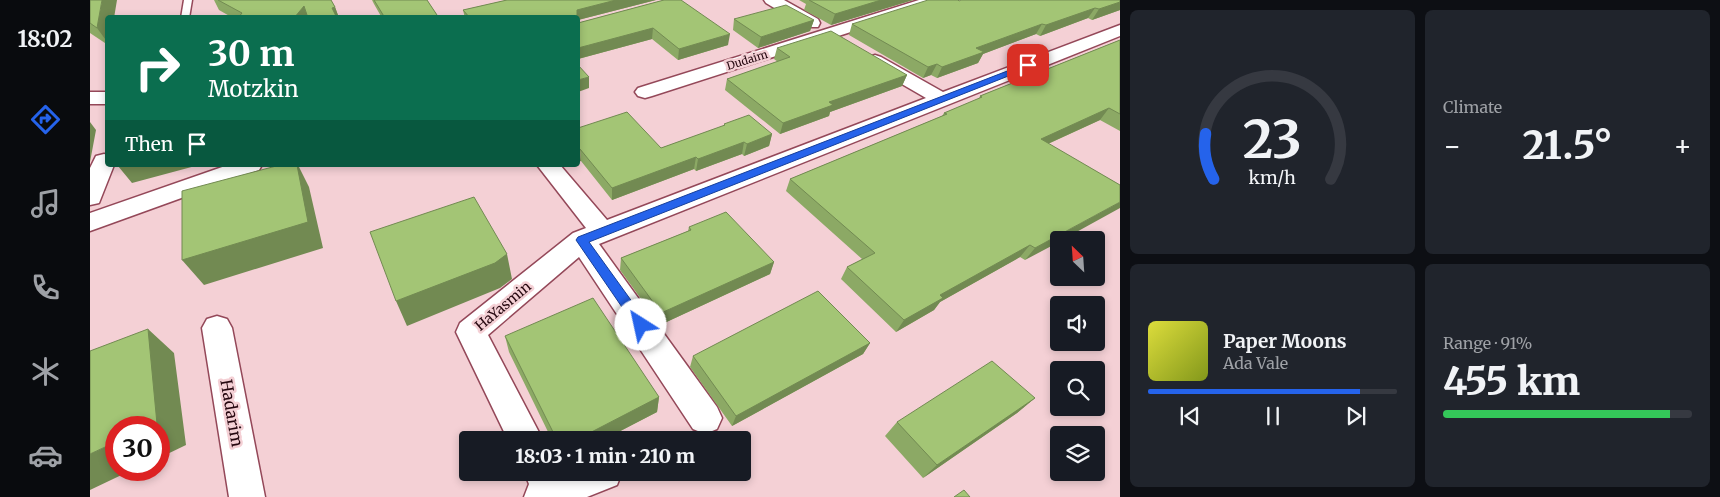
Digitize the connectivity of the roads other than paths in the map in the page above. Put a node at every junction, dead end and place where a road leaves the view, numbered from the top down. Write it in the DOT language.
graph roads {
  1 [pos="188,0"];
  2 [pos="772,0"];
  3 [pos="935,0"];
  4 [pos="186,15"];
  5 [pos="1120,30"];
  6 [pos="830,34"];
  7 [pos="847,44"];
  8 [pos="864,54"];
  9 [pos="645,92"];
  10 [pos="90,98"];
  11 [pos="105,98"];
  12 [pos="942,99"];
  13 [pos="104,161"];
  14 [pos="245,167"];
  15 [pos="549,167"];
  16 [pos="90,197"];
  17 [pos="90,222"];
  18 [pos="592,236"];
  19 [pos="217,328"];
  20 [pos="705,418"];
  21 [pos="521,431"];
  22 [pos="571,481"];
  23 [pos="546,488"];
  24 [pos="247,497"];
  1 -- 4 [label="lane"];
  2 -- 6 [label="street"];
  3 -- 6 [label="street, Dudaim"];
  5 -- 12 [label="street"];
  6 -- 7 [label="street"];
  6 -- 9 [label="street, Dudaim"];
  8 -- 12 [label="street"];
  10 -- 11 [label="street"];
  12 -- 18 [label="street"];
  13 -- 16 [label="street"];
  14 -- 17 [label="street"];
  15 -- 18 [label="street"];
  18 -- 20 [label="street"];
  18 -- 21 [label="street, HaYasmin"];
  19 -- 24 [label="street, Hadarim"];
  22 -- 23 [label="street"];
}
